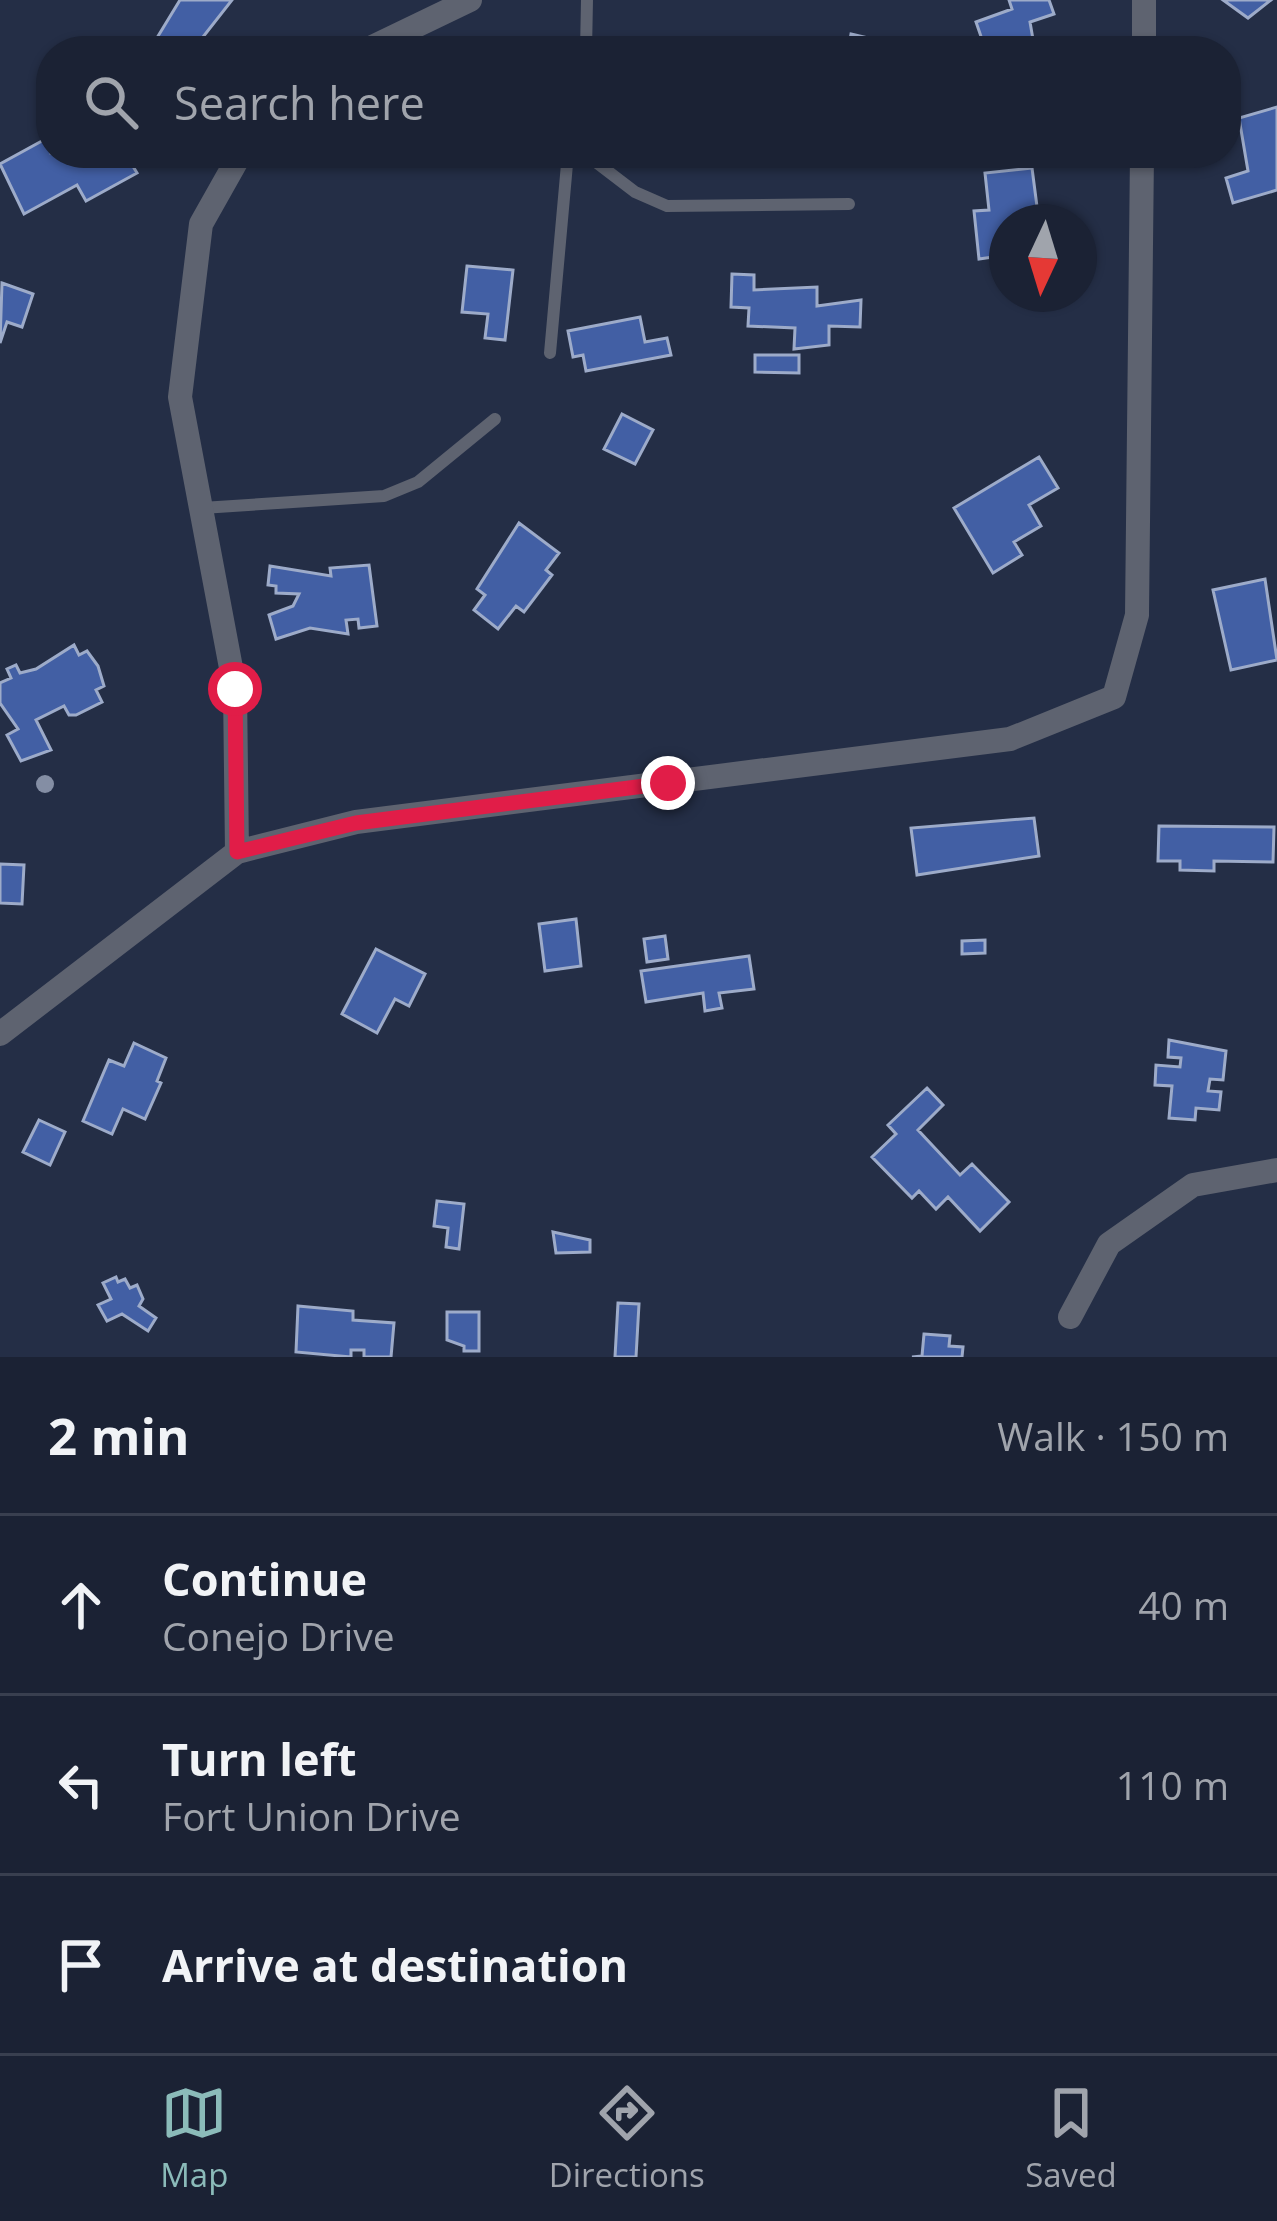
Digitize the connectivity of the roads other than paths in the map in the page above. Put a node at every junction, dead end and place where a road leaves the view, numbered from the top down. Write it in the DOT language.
graph roads {
  1 [pos="470,0"];
  2 [pos="587,0"];
  3 [pos="1144,0"];
  4 [pos="395,36"];
  5 [pos="586,36"];
  6 [pos="1144,36"];
  7 [pos="233,168"];
  8 [pos="567,168"];
  9 [pos="604,168"];
  10 [pos="1142,168"];
  11 [pos="848,204"];
  12 [pos="550,353"];
  13 [pos="494,419"];
  14 [pos="201,508"];
  15 [pos="237,852"];
  16 [pos="0,1034"];
  17 [pos="1277,1170"];
  18 [pos="1070,1317"];
  1 -- 4 [label="street"];
  2 -- 5 [label="lane"];
  3 -- 6 [label="street"];
  7 -- 14 [label="street"];
  8 -- 12 [label="lane"];
  9 -- 11 [label="lane"];
  10 -- 15 [label="street"];
  13 -- 14 [label="lane"];
  14 -- 15 [label="street"];
  15 -- 16 [label="street"];
  17 -- 18 [label="street"];
}
